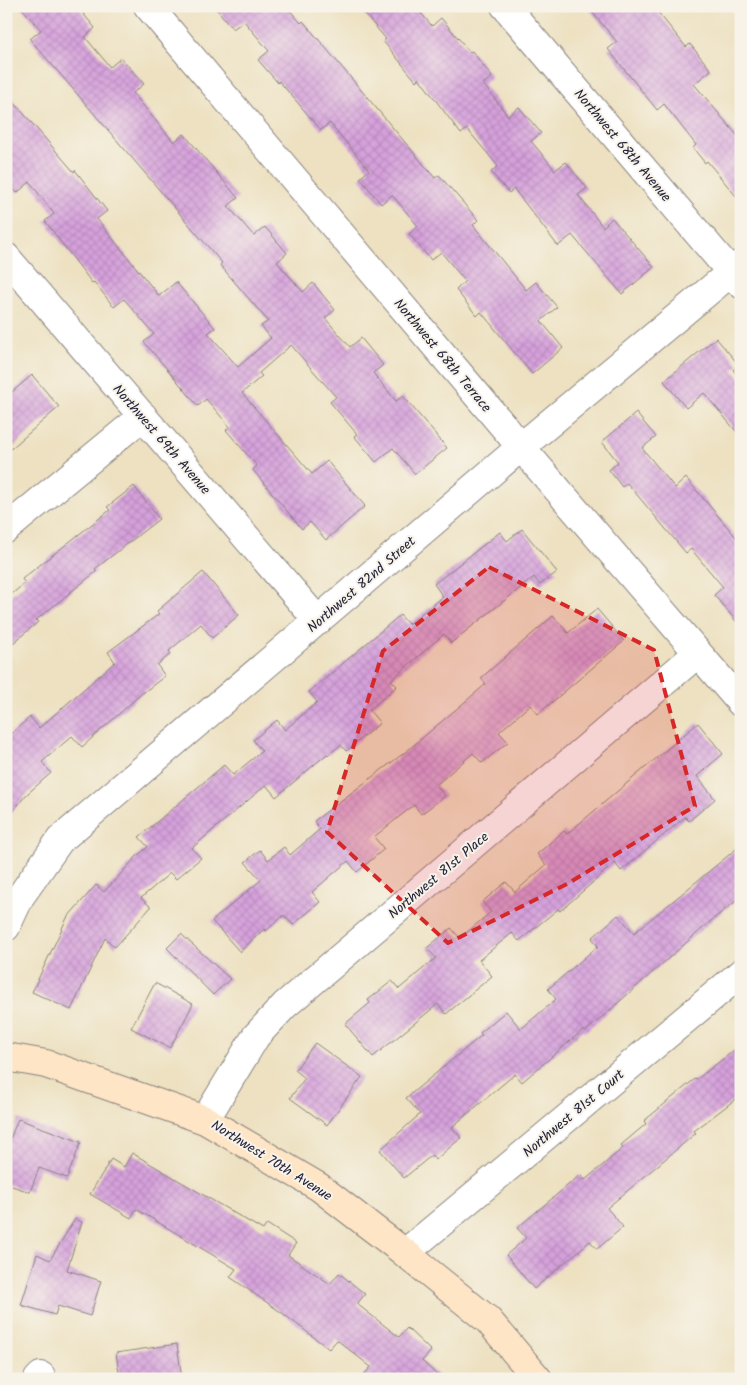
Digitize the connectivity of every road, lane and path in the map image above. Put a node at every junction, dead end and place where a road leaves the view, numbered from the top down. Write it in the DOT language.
graph roads {
  1 [pos="148,6"];
  2 [pos="506,6"];
  3 [pos="6,258"];
  4 [pos="737,273"];
  5 [pos="143,416"];
  6 [pos="521,447"];
  7 [pos="6,529"];
  8 [pos="318,621"];
  9 [pos="698,653"];
  10 [pos="741,703"];
  11 [pos="6,927"];
  12 [pos="741,974"];
  13 [pos="6,1057"];
  14 [pos="205,1120"];
  15 [pos="405,1253"];
  16 [pos="538,1379"];
  1 -- 6 [label="street, Northwest 68th Terrace"];
  2 -- 4 [label="street, Northwest 68th Avenue"];
  3 -- 5 [label="street, Northwest 69th Avenue"];
  4 -- 6 [label="street, Northwest 82nd Street"];
  5 -- 7 [label="street"];
  5 -- 8 [label="street, Northwest 69th Avenue"];
  6 -- 8 [label="street, Northwest 82nd Street"];
  6 -- 9 [label="street, Northwest 68th Terrace"];
  8 -- 11 [label="street, Northwest 82nd Street"];
  9 -- 10 [label="street, Northwest 68th Terrace"];
  9 -- 14 [label="street, Northwest 81st Place"];
  12 -- 15 [label="street, Northwest 81st Court"];
  13 -- 14 [label="street, Northwest 70th Avenue"];
  14 -- 15 [label="street, Northwest 70th Avenue"];
  15 -- 16 [label="street, Northwest 70th Avenue"];
}
